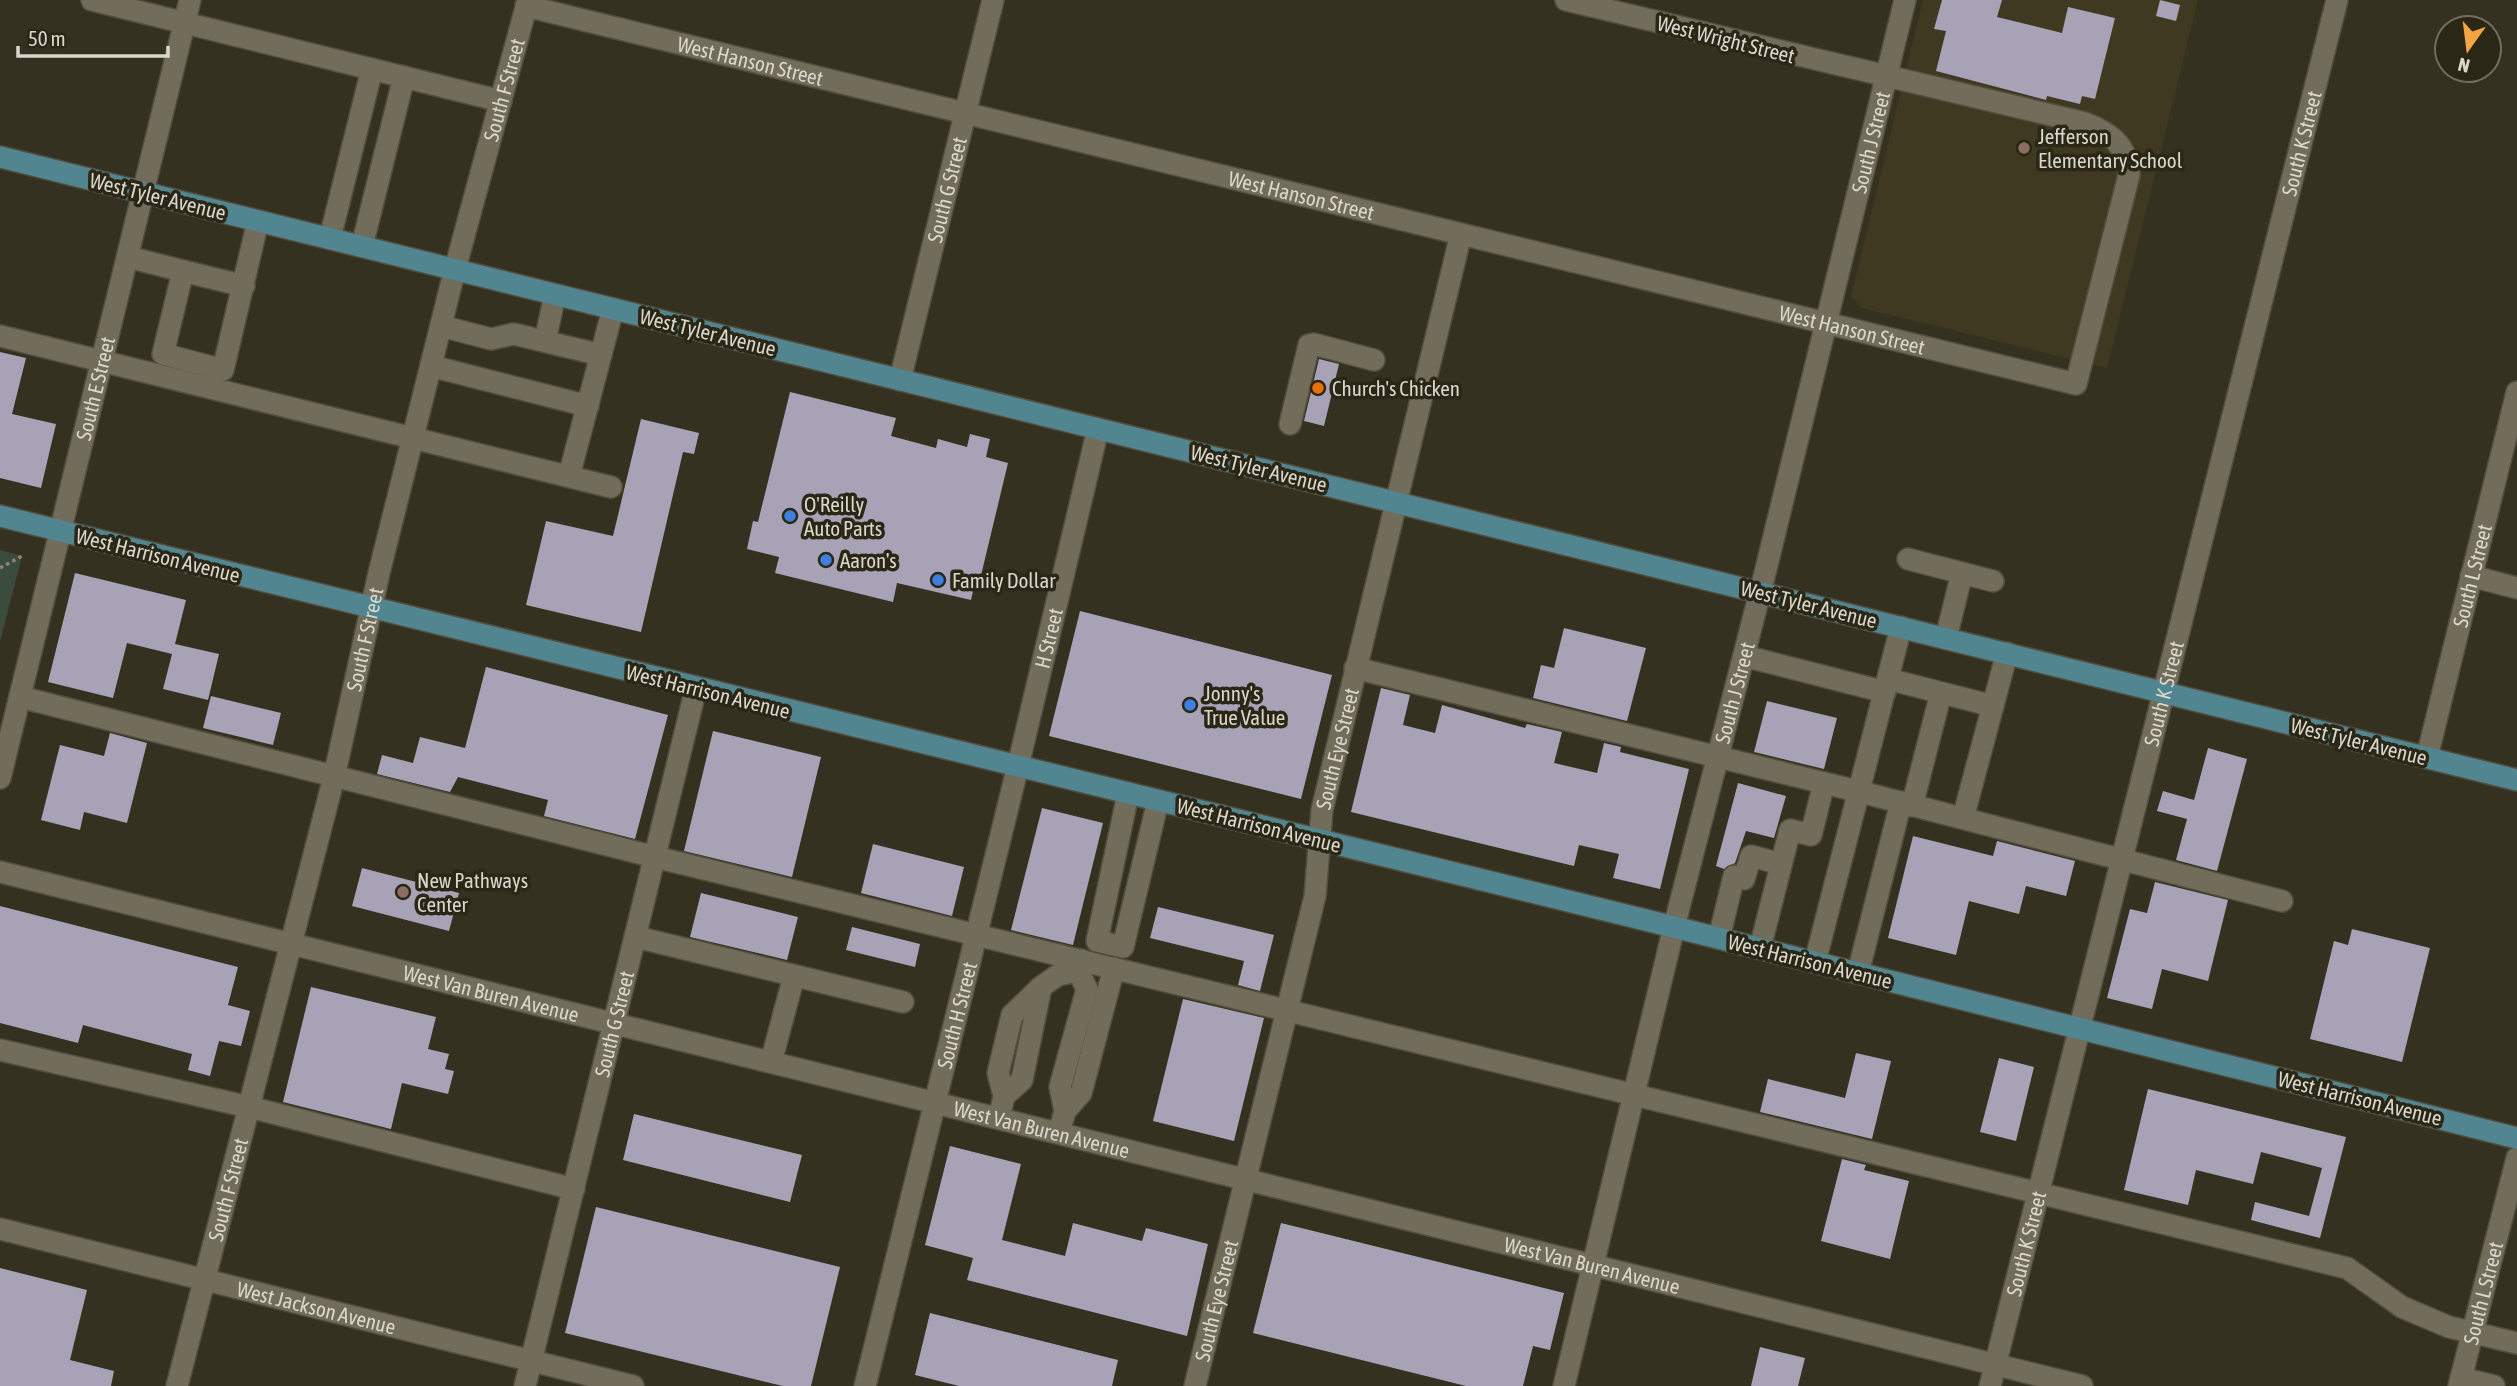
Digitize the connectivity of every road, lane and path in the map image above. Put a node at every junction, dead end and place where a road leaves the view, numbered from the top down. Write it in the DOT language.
graph roads {
  1 [pos="92,0"];
  2 [pos="190,0"];
  3 [pos="993,0"];
  4 [pos="1566,0"];
  5 [pos="1905,0"];
  6 [pos="2337,0"];
  7 [pos="527,3"];
  8 [pos="184,23"];
  9 [pos="372,69"];
  10 [pos="404,77"];
  11 [pos="1887,78"];
  12 [pos="501,101"];
  13 [pos="965,111"];
  14 [pos="0,157"];
  15 [pos="144,193"];
  16 [pos="258,221"];
  17 [pos="1461,234"];
  18 [pos="330,238"];
  19 [pos="362,246"];
  20 [pos="128,257"];
  21 [pos="455,269"];
  22 [pos="183,271"];
  23 [pos="244,286"];
  24 [pos="555,295"];
  25 [pos="613,309"];
  26 [pos="1827,322"];
  27 [pos="441,326"];
  28 [pos="0,336"];
  29 [pos="545,341"];
  30 [pos="163,354"];
  31 [pos="601,355"];
  32 [pos="1374,360"];
  33 [pos="102,363"];
  34 [pos="431,366"];
  35 [pos="157,376"];
  36 [pos="212,378"];
  37 [pos="900,380"];
  38 [pos="2076,384"];
  39 [pos="2517,392"];
  40 [pos="588,406"];
  41 [pos="1290,424"];
  42 [pos="1098,429"];
  43 [pos="413,436"];
  44 [pos="569,476"];
  45 [pos="611,487"];
  46 [pos="1394,502"];
  47 [pos="0,516"];
  48 [pos="61,532"];
  49 [pos="24,555"];
  50 [pos="1908,559"];
  51 [pos="0,568"];
  52 [pos="1962,573"];
  53 [pos="2471,576"];
  54 [pos="1993,581"];
  55 [pos="2517,588"];
  56 [pos="1760,592"];
  57 [pos="373,607"];
  58 [pos="1901,627"];
  59 [pos="1946,638"];
  60 [pos="2007,653"];
  61 [pos="1744,656"];
  62 [pos="1355,668"];
  63 [pos="1887,686"];
  64 [pos="696,688"];
  65 [pos="1941,693"];
  66 [pos="2166,693"];
  67 [pos="20,696"];
  68 [pos="1993,706"];
  69 [pos="1718,757"];
  70 [pos="2427,757"];
  71 [pos="1018,766"];
  72 [pos="0,778"];
  73 [pos="334,778"];
  74 [pos="2517,780"];
  75 [pos="1824,783"];
  76 [pos="1861,792"];
  77 [pos="1128,793"];
  78 [pos="1158,801"];
  79 [pos="1907,804"];
  80 [pos="1963,818"];
  81 [pos="1321,841"];
  82 [pos="655,856"];
  83 [pos="2123,862"];
  84 [pos="1781,864"];
  85 [pos="0,872"];
  86 [pos="2282,901"];
  87 [pos="1674,927"];
  88 [pos="976,935"];
  89 [pos="636,937"];
  90 [pos="1719,938"];
  91 [pos="1112,944"];
  92 [pos="292,946"];
  93 [pos="1760,948"];
  94 [pos="1815,962"];
  95 [pos="1079,966"];
  96 [pos="1110,967"];
  97 [pos="1858,973"];
  98 [pos="794,976"];
  99 [pos="903,1002"];
  100 [pos="1287,1010"];
  101 [pos="614,1023"];
  102 [pos="2081,1029"];
  103 [pos="0,1050"];
  104 [pos="771,1062"];
  105 [pos="1634,1095"];
  106 [pos="935,1102"];
  107 [pos="249,1107"];
  108 [pos="1065,1111"];
  109 [pos="999,1118"];
  110 [pos="1059,1133"];
  111 [pos="2517,1138"];
  112 [pos="2517,1158"];
  113 [pos="1245,1179"];
  114 [pos="574,1189"];
  115 [pos="2040,1192"];
  116 [pos="0,1229"];
  117 [pos="1594,1265"];
  118 [pos="207,1280"];
  119 [pos="2473,1332"];
  120 [pos="2517,1343"];
  121 [pos="531,1361"];
  122 [pos="1995,1364"];
  123 [pos="2460,1382"];
  124 [pos="177,1386"];
  125 [pos="525,1386"];
  126 [pos="633,1386"];
  127 [pos="865,1386"];
  128 [pos="1195,1386"];
  129 [pos="1564,1386"];
  130 [pos="1990,1386"];
  131 [pos="2082,1386"];
  132 [pos="2494,1386"];
  1 -- 8 [label="street"];
  2 -- 8 [label="street, South E Street"];
  3 -- 13 [label="street, South G Street"];
  4 -- 11 [label="street, West Wright Street"];
  5 -- 11 [label="street, South J Street"];
  6 -- 66 [label="street, South K Street"];
  7 -- 12 [label="street, South F Street"];
  7 -- 13 [label="street, West Hanson Street"];
  8 -- 9 [label="street"];
  8 -- 15 [label="street, South E Street"];
  9 -- 10 [label="street"];
  9 -- 18 [label="street"];
  10 -- 12 [label="street"];
  10 -- 19 [label="street"];
  11 -- 26 [label="street, South J Street"];
  11 -- 38 [label="street, West Wright Street"];
  12 -- 21 [label="street, South F Street"];
  13 -- 17 [label="street, West Hanson Street"];
  13 -- 37 [label="street, South G Street"];
  14 -- 15 [label="main road, West Tyler Avenue"];
  15 -- 16 [label="main road, West Tyler Avenue"];
  15 -- 20 [label="street, South E Street"];
  16 -- 18 [label="main road, West Tyler Avenue"];
  16 -- 23 [label="street"];
  17 -- 26 [label="street, West Hanson Street"];
  17 -- 46 [label="street, South Eye Street"];
  18 -- 19 [label="main road, West Tyler Avenue"];
  19 -- 21 [label="main road, West Tyler Avenue"];
  20 -- 22 [label="street"];
  20 -- 33 [label="street, South E Street"];
  21 -- 24 [label="main road, West Tyler Avenue"];
  21 -- 27 [label="street, South F Street"];
  22 -- 23 [label="street"];
  22 -- 30 [label="street"];
  23 -- 36 [label="street"];
  24 -- 25 [label="main road, West Tyler Avenue"];
  24 -- 29 [label="street"];
  25 -- 31 [label="street"];
  25 -- 37 [label="main road, West Tyler Avenue"];
  26 -- 38 [label="street, West Hanson Street"];
  26 -- 56 [label="street, South J Street"];
  27 -- 29 [label="street"];
  27 -- 34 [label="street, South F Street"];
  28 -- 33 [label="street"];
  29 -- 31 [label="street"];
  30 -- 35 [label="street"];
  30 -- 36 [label="street"];
  31 -- 40 [label="street"];
  32 -- 41 [label="street"];
  33 -- 35 [label="street"];
  33 -- 48 [label="street, South E Street"];
  34 -- 40 [label="street"];
  34 -- 43 [label="street, South F Street"];
  35 -- 36 [label="street"];
  36 -- 43 [label="street"];
  37 -- 42 [label="main road, West Tyler Avenue"];
  39 -- 53 [label="street, South L Street"];
  40 -- 44 [label="street"];
  42 -- 46 [label="main road, West Tyler Avenue"];
  42 -- 71 [label="street, H Street"];
  43 -- 44 [label="street"];
  43 -- 57 [label="street, South F Street"];
  44 -- 45 [label="street"];
  46 -- 56 [label="main road, West Tyler Avenue"];
  46 -- 62 [label="street, South Eye Street"];
  47 -- 48 [label="main road, West Harrison Avenue"];
  48 -- 57 [label="main road, West Harrison Avenue"];
  48 -- 67 [label="street, South E Street"];
  49 -- 51 [label="path"];
  50 -- 52 [label="street"];
  52 -- 54 [label="street"];
  52 -- 59 [label="street"];
  53 -- 55 [label="street"];
  53 -- 70 [label="street, South L Street"];
  56 -- 58 [label="main road, West Tyler Avenue"];
  56 -- 61 [label="street, South J Street"];
  57 -- 64 [label="main road, West Harrison Avenue"];
  57 -- 73 [label="street, South F Street"];
  58 -- 59 [label="main road, West Tyler Avenue"];
  58 -- 63 [label="street"];
  59 -- 60 [label="main road, West Tyler Avenue"];
  60 -- 66 [label="main road, West Tyler Avenue"];
  60 -- 68 [label="street"];
  61 -- 63 [label="street"];
  61 -- 69 [label="street, South J Street"];
  62 -- 69 [label="street"];
  62 -- 81 [label="street, South Eye Street"];
  63 -- 65 [label="street"];
  63 -- 76 [label="street"];
  64 -- 71 [label="main road, West Harrison Avenue"];
  64 -- 82 [label="street, South G Street"];
  65 -- 68 [label="street"];
  65 -- 79 [label="street"];
  66 -- 70 [label="main road, West Tyler Avenue"];
  66 -- 83 [label="street, South K Street"];
  67 -- 72 [label="street, South E Street"];
  67 -- 73 [label="street"];
  68 -- 80 [label="street"];
  69 -- 75 [label="street"];
  69 -- 87 [label="street, South J Street"];
  70 -- 74 [label="main road, West Tyler Avenue"];
  71 -- 77 [label="main road, West Harrison Avenue"];
  71 -- 88 [label="street, South H Street"];
  73 -- 82 [label="street"];
  73 -- 92 [label="street, South F Street"];
  75 -- 76 [label="street"];
  75 -- 84 [label="street"];
  76 -- 79 [label="street"];
  76 -- 94 [label="street"];
  77 -- 78 [label="main road, West Harrison Avenue"];
  77 -- 91 [label="street"];
  78 -- 81 [label="main road, West Harrison Avenue"];
  78 -- 91 [label="street"];
  79 -- 80 [label="street"];
  79 -- 97 [label="street"];
  80 -- 83 [label="street"];
  81 -- 87 [label="main road, West Harrison Avenue"];
  81 -- 100 [label="street, South Eye Street"];
  82 -- 88 [label="street"];
  82 -- 89 [label="street, South G Street"];
  83 -- 86 [label="street"];
  83 -- 102 [label="street, South K Street"];
  84 -- 90 [label="street"];
  84 -- 93 [label="street"];
  85 -- 92 [label="street, West Van Buren Avenue"];
  87 -- 90 [label="main road, West Harrison Avenue"];
  87 -- 105 [label="street, South J Street"];
  88 -- 95 [label="street"];
  88 -- 106 [label="street, South H Street"];
  89 -- 98 [label="street"];
  89 -- 101 [label="street, South G Street"];
  90 -- 93 [label="main road, West Harrison Avenue"];
  91 -- 96 [label="street"];
  92 -- 101 [label="street, West Van Buren Avenue"];
  92 -- 107 [label="street, South F Street"];
  93 -- 94 [label="main road, West Harrison Avenue"];
  94 -- 97 [label="main road, West Harrison Avenue"];
  95 -- 96 [label="street"];
  95 -- 108 [label="street"];
  95 -- 109 [label="street"];
  96 -- 100 [label="street"];
  96 -- 108 [label="street"];
  97 -- 102 [label="main road, West Harrison Avenue"];
  98 -- 99 [label="street"];
  98 -- 104 [label="street"];
  100 -- 105 [label="street"];
  100 -- 113 [label="street, South Eye Street"];
  101 -- 104 [label="street, West Van Buren Avenue"];
  101 -- 114 [label="street, South G Street"];
  102 -- 111 [label="main road, West Harrison Avenue"];
  102 -- 115 [label="street, South K Street"];
  103 -- 107 [label="street"];
  104 -- 106 [label="street, West Van Buren Avenue"];
  105 -- 115 [label="street"];
  105 -- 117 [label="street, South J Street"];
  106 -- 109 [label="street, West Van Buren Avenue"];
  106 -- 127 [label="street, South H Street"];
  107 -- 114 [label="street"];
  107 -- 118 [label="street, South F Street"];
  108 -- 110 [label="street"];
  109 -- 110 [label="street, West Van Buren Avenue"];
  110 -- 113 [label="street, West Van Buren Avenue"];
  112 -- 119 [label="street, South L Street"];
  113 -- 117 [label="street, West Van Buren Avenue"];
  113 -- 128 [label="street, South Eye Street"];
  114 -- 121 [label="street, South G Street"];
  115 -- 119 [label="street"];
  115 -- 122 [label="street, South K Street"];
  116 -- 118 [label="street, West Jackson Avenue"];
  117 -- 122 [label="street, West Van Buren Avenue"];
  117 -- 129 [label="street, South J Street"];
  118 -- 121 [label="street, West Jackson Avenue"];
  118 -- 124 [label="street, South F Street"];
  119 -- 120 [label="street"];
  119 -- 123 [label="street, South L Street"];
  121 -- 125 [label="street, South G Street"];
  121 -- 126 [label="street, West Jackson Avenue"];
  122 -- 130 [label="street, South K Street"];
  122 -- 131 [label="street, West Van Buren Avenue"];
  123 -- 132 [label="street"];
}
